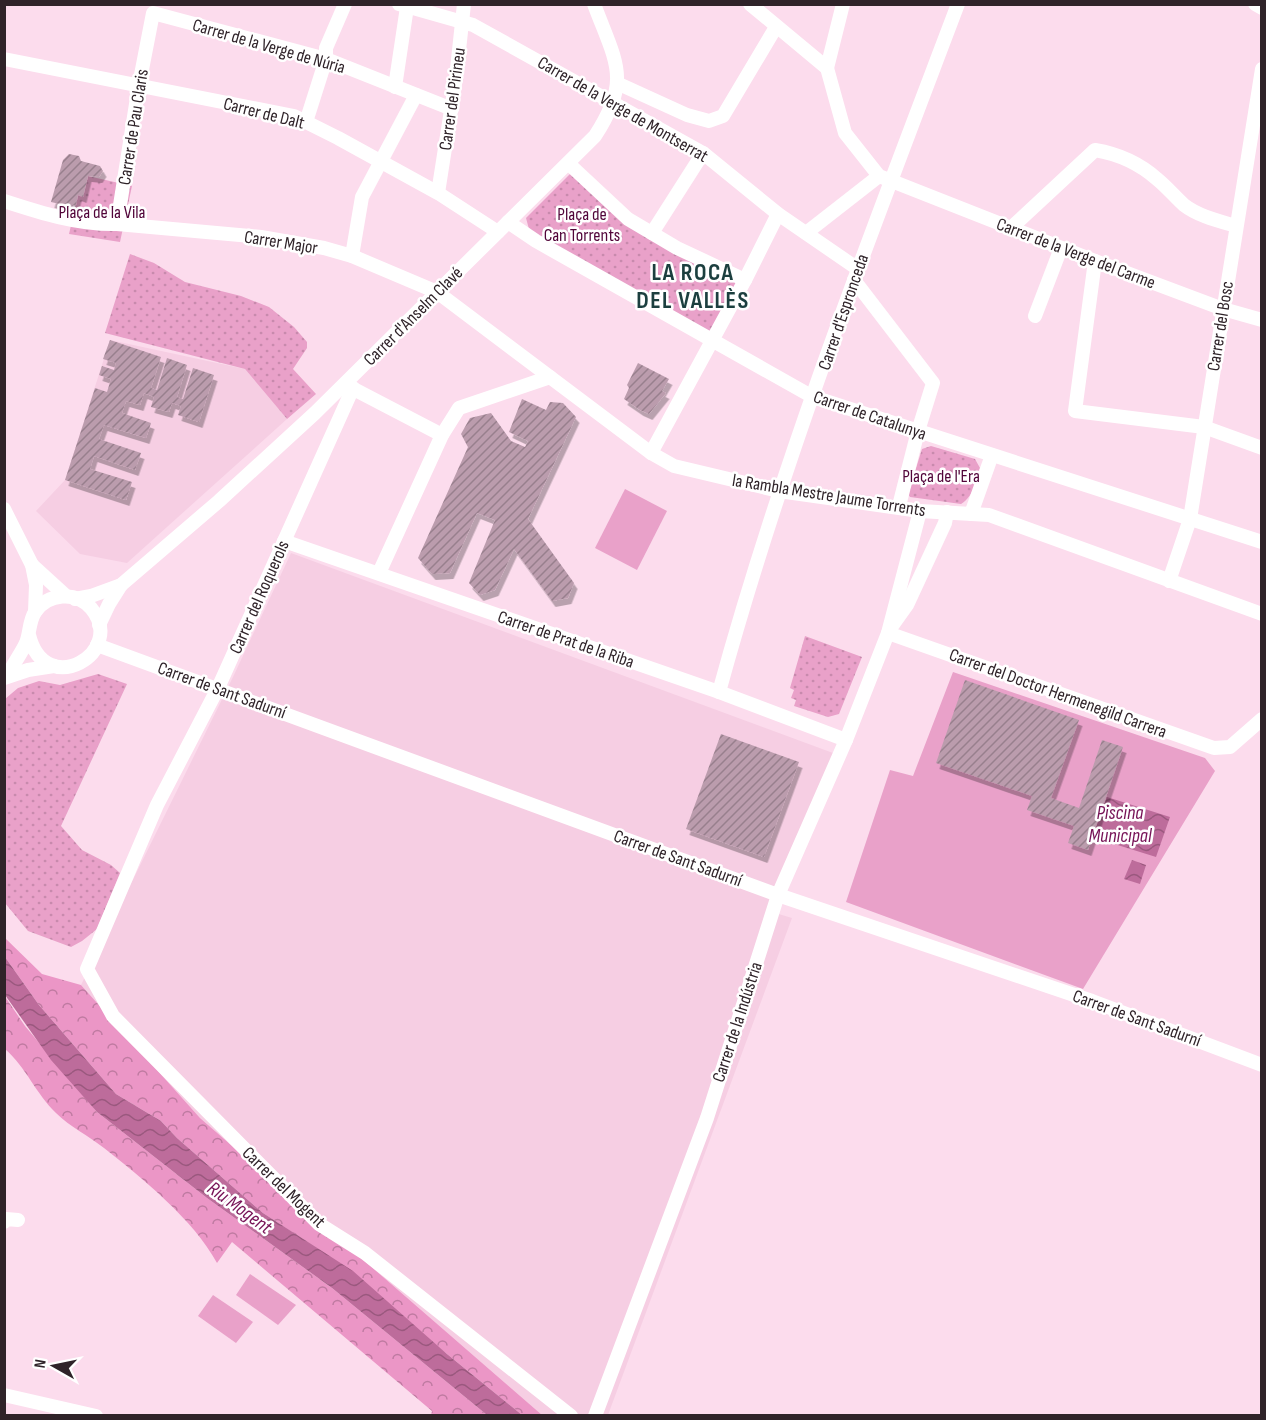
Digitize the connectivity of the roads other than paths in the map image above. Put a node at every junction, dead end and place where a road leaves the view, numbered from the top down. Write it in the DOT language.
graph roads {
  1 [pos="345,4"];
  2 [pos="464,4"];
  3 [pos="594,4"];
  4 [pos="750,4"];
  5 [pos="843,4"];
  6 [pos="958,4"];
  7 [pos="1255,4"];
  8 [pos="403,6"];
  9 [pos="1262,8"];
  10 [pos="153,14"];
  11 [pos="462,23"];
  12 [pos="776,27"];
  13 [pos="4,59"];
  14 [pos="326,59"];
  15 [pos="827,69"];
  16 [pos="1262,69"];
  17 [pos="619,84"];
  18 [pos="139,86"];
  19 [pos="395,87"];
  20 [pos="416,95"];
  21 [pos="614,102"];
  22 [pos="452,109"];
  23 [pos="306,122"];
  24 [pos="703,153"];
  25 [pos="380,161"];
  26 [pos="569,164"];
  27 [pos="885,179"];
  28 [pos="438,193"];
  29 [pos="4,201"];
  30 [pos="778,214"];
  31 [pos="117,224"];
  32 [pos="1236,226"];
  33 [pos="503,227"];
  34 [pos="1011,228"];
  35 [pos="652,233"];
  36 [pos="806,233"];
  37 [pos="1061,248"];
  38 [pos="352,256"];
  39 [pos="1095,261"];
  40 [pos="856,274"];
  41 [pos="746,280"];
  42 [pos="437,292"];
  43 [pos="1223,309"];
  44 [pos="1035,316"];
  45 [pos="1262,320"];
  46 [pos="711,341"];
  47 [pos="550,376"];
  48 [pos="349,386"];
  49 [pos="813,397"];
  50 [pos="1204,427"];
  51 [pos="918,431"];
  52 [pos="442,435"];
  53 [pos="1262,448"];
  54 [pos="651,453"];
  55 [pos="997,457"];
  56 [pos="779,490"];
  57 [pos="899,506"];
  58 [pos="4,510"];
  59 [pos="920,511"];
  60 [pos="946,512"];
  61 [pos="971,514"];
  62 [pos="1190,519"];
  63 [pos="284,541"];
  64 [pos="1262,542"];
  65 [pos="32,565"];
  66 [pos="380,573"];
  67 [pos="1169,581"];
  68 [pos="121,585"];
  69 [pos="70,597"];
  70 [pos="35,612"];
  71 [pos="1262,614"];
  72 [pos="99,625"];
  73 [pos="888,633"];
  74 [pos="29,635"];
  75 [pos="98,645"];
  76 [pos="56,666"];
  77 [pos="6,677"];
  78 [pos="218,688"];
  79 [pos="719,692"];
  80 [pos="1262,719"];
  81 [pos="846,740"];
  82 [pos="778,895"];
  83 [pos="87,969"];
  84 [pos="1262,1065"];
  85 [pos="4,1395"];
  86 [pos="96,1416"];
  87 [pos="571,1416"];
  88 [pos="595,1416"];
  1 -- 14 [label="street"];
  2 -- 11 [label="street, Carrer del Pirineu"];
  3 -- 17 [label="street, Carrer d'Anselm Clavé"];
  4 -- 12 [label="street"];
  5 -- 15 [label="street"];
  6 -- 27 [label="street, Carrer d'Espronceda"];
  7 -- 9 [label="street"];
  8 -- 11 [label="street, Carrer de la Verge de Montserrat"];
  8 -- 19 [label="street"];
  10 -- 14 [label="street, Carrer de la Verge de Núria"];
  10 -- 18 [label="street, Carrer de Pau Claris"];
  11 -- 21 [label="street, Carrer de la Verge de Montserrat"];
  11 -- 22 [label="street, Carrer del Pirineu"];
  12 -- 15 [label="street"];
  12 -- 17 [label="street"];
  13 -- 18 [label="street, Carrer de Dalt"];
  14 -- 19 [label="street, Carrer de la Verge de Núria"];
  14 -- 23 [label="street"];
  15 -- 27 [label="street"];
  16 -- 32 [label="street, Carrer del Bosc"];
  17 -- 21 [label="street, Carrer d'Anselm Clavé"];
  18 -- 23 [label="street, Carrer de Dalt"];
  18 -- 31 [label="street, Carrer de Pau Claris"];
  19 -- 20 [label="street, Carrer de la Verge de Núria"];
  20 -- 22 [label="street, Carrer de la Verge de Núria"];
  20 -- 25 [label="street"];
  21 -- 24 [label="street, Carrer de la Verge de Montserrat"];
  21 -- 26 [label="street, Carrer d'Anselm Clavé"];
  22 -- 28 [label="street, Carrer del Pirineu"];
  23 -- 25 [label="street, Carrer de Dalt"];
  24 -- 30 [label="street, Carrer de la Verge de Montserrat"];
  24 -- 35 [label="street"];
  25 -- 28 [label="street, Carrer de Dalt"];
  25 -- 38 [label="street"];
  26 -- 33 [label="street, Carrer d'Anselm Clavé"];
  26 -- 35 [label="street"];
  27 -- 34 [label="street, Carrer de la Verge del Carme"];
  27 -- 36 [label="street"];
  27 -- 40 [label="street, Carrer d'Espronceda"];
  28 -- 33 [label="street, Carrer de Dalt"];
  29 -- 31 [label="street"];
  30 -- 36 [label="street, Carrer de la Verge de Montserrat"];
  30 -- 41 [label="street"];
  31 -- 38 [label="street, Carrer Major"];
  32 -- 34 [label="street"];
  32 -- 43 [label="street, Carrer del Bosc"];
  33 -- 42 [label="street, Carrer d'Anselm Clavé"];
  33 -- 46 [label="street, Carrer de Catalunya"];
  34 -- 37 [label="street, Carrer de la Verge del Carme"];
  35 -- 41 [label="street"];
  36 -- 40 [label="street, Carrer de la Verge de Montserrat"];
  37 -- 39 [label="street, Carrer de la Verge del Carme"];
  37 -- 44 [label="street"];
  38 -- 42 [label="street, Carrer Major"];
  39 -- 43 [label="street, Carrer de la Verge del Carme"];
  39 -- 50 [label="street"];
  40 -- 49 [label="street, Carrer d'Espronceda"];
  40 -- 51 [label="street, Carrer de la Verge de Montserrat"];
  41 -- 46 [label="street"];
  42 -- 47 [label="street, la Rambla Mestre Jaume Torrents"];
  42 -- 48 [label="street, Carrer d'Anselm Clavé"];
  43 -- 45 [label="street, Carrer de la Verge del Carme"];
  43 -- 50 [label="street, Carrer del Bosc"];
  46 -- 49 [label="street, Carrer de Catalunya"];
  46 -- 54 [label="street"];
  47 -- 52 [label="street"];
  47 -- 54 [label="street, la Rambla Mestre Jaume Torrents"];
  48 -- 52 [label="street"];
  48 -- 63 [label="street, Carrer del Roquerols"];
  48 -- 68 [label="street, Carrer d'Anselm Clavé"];
  49 -- 51 [label="street, Carrer de Catalunya"];
  49 -- 56 [label="street, Carrer d'Espronceda"];
  50 -- 53 [label="street"];
  50 -- 62 [label="street, Carrer del Bosc"];
  51 -- 55 [label="street, Carrer de Catalunya"];
  51 -- 57 [label="street, Carrer de la Verge de Montserrat"];
  52 -- 66 [label="street"];
  54 -- 56 [label="street, la Rambla Mestre Jaume Torrents"];
  55 -- 61 [label="street"];
  55 -- 62 [label="street, Carrer de Catalunya"];
  56 -- 57 [label="street, la Rambla Mestre Jaume Torrents"];
  56 -- 79 [label="street, Carrer d'Espronceda"];
  57 -- 59 [label="street, la Rambla Mestre Jaume Torrents"];
  58 -- 65 [label="street"];
  59 -- 60 [label="street, la Rambla Mestre Jaume Torrents"];
  59 -- 73 [label="street, Carrer de la Indústria"];
  60 -- 61 [label="street, la Rambla Mestre Jaume Torrents"];
  60 -- 73 [label="street, Carrer de la Indústria"];
  61 -- 67 [label="street, la Rambla Mestre Jaume Torrents"];
  62 -- 64 [label="street, Carrer de Catalunya"];
  62 -- 67 [label="street, Carrer del Bosc"];
  63 -- 66 [label="street, Carrer de Prat de la Riba"];
  63 -- 78 [label="street, Carrer del Roquerols"];
  65 -- 69 [label="street"];
  65 -- 70 [label="street"];
  66 -- 79 [label="street, Carrer de Prat de la Riba"];
  67 -- 71 [label="street, la Rambla Mestre Jaume Torrents"];
  68 -- 69 [label="street"];
  68 -- 72 [label="street"];
  69 -- 70 [label="street"];
  69 -- 72 [label="street"];
  70 -- 74 [label="street"];
  72 -- 75 [label="street"];
  73 -- 80 [label="street, Carrer del Doctor Hermenegild Carrera"];
  73 -- 81 [label="street, Carrer de la Indústria"];
  74 -- 76 [label="street"];
  74 -- 77 [label="street"];
  75 -- 76 [label="street"];
  75 -- 78 [label="street, Carrer de Sant Sadurní"];
  76 -- 77 [label="street"];
  78 -- 82 [label="street, Carrer de Sant Sadurní"];
  78 -- 83 [label="street, Carrer del Roquerols"];
  79 -- 81 [label="street, Carrer de Prat de la Riba"];
  81 -- 82 [label="street, Carrer de la Indústria"];
  82 -- 84 [label="street, Carrer de Sant Sadurní"];
  82 -- 88 [label="street, Carrer de la Indústria"];
  83 -- 87 [label="street, Carrer del Mogent"];
  85 -- 86 [label="street"];
}
